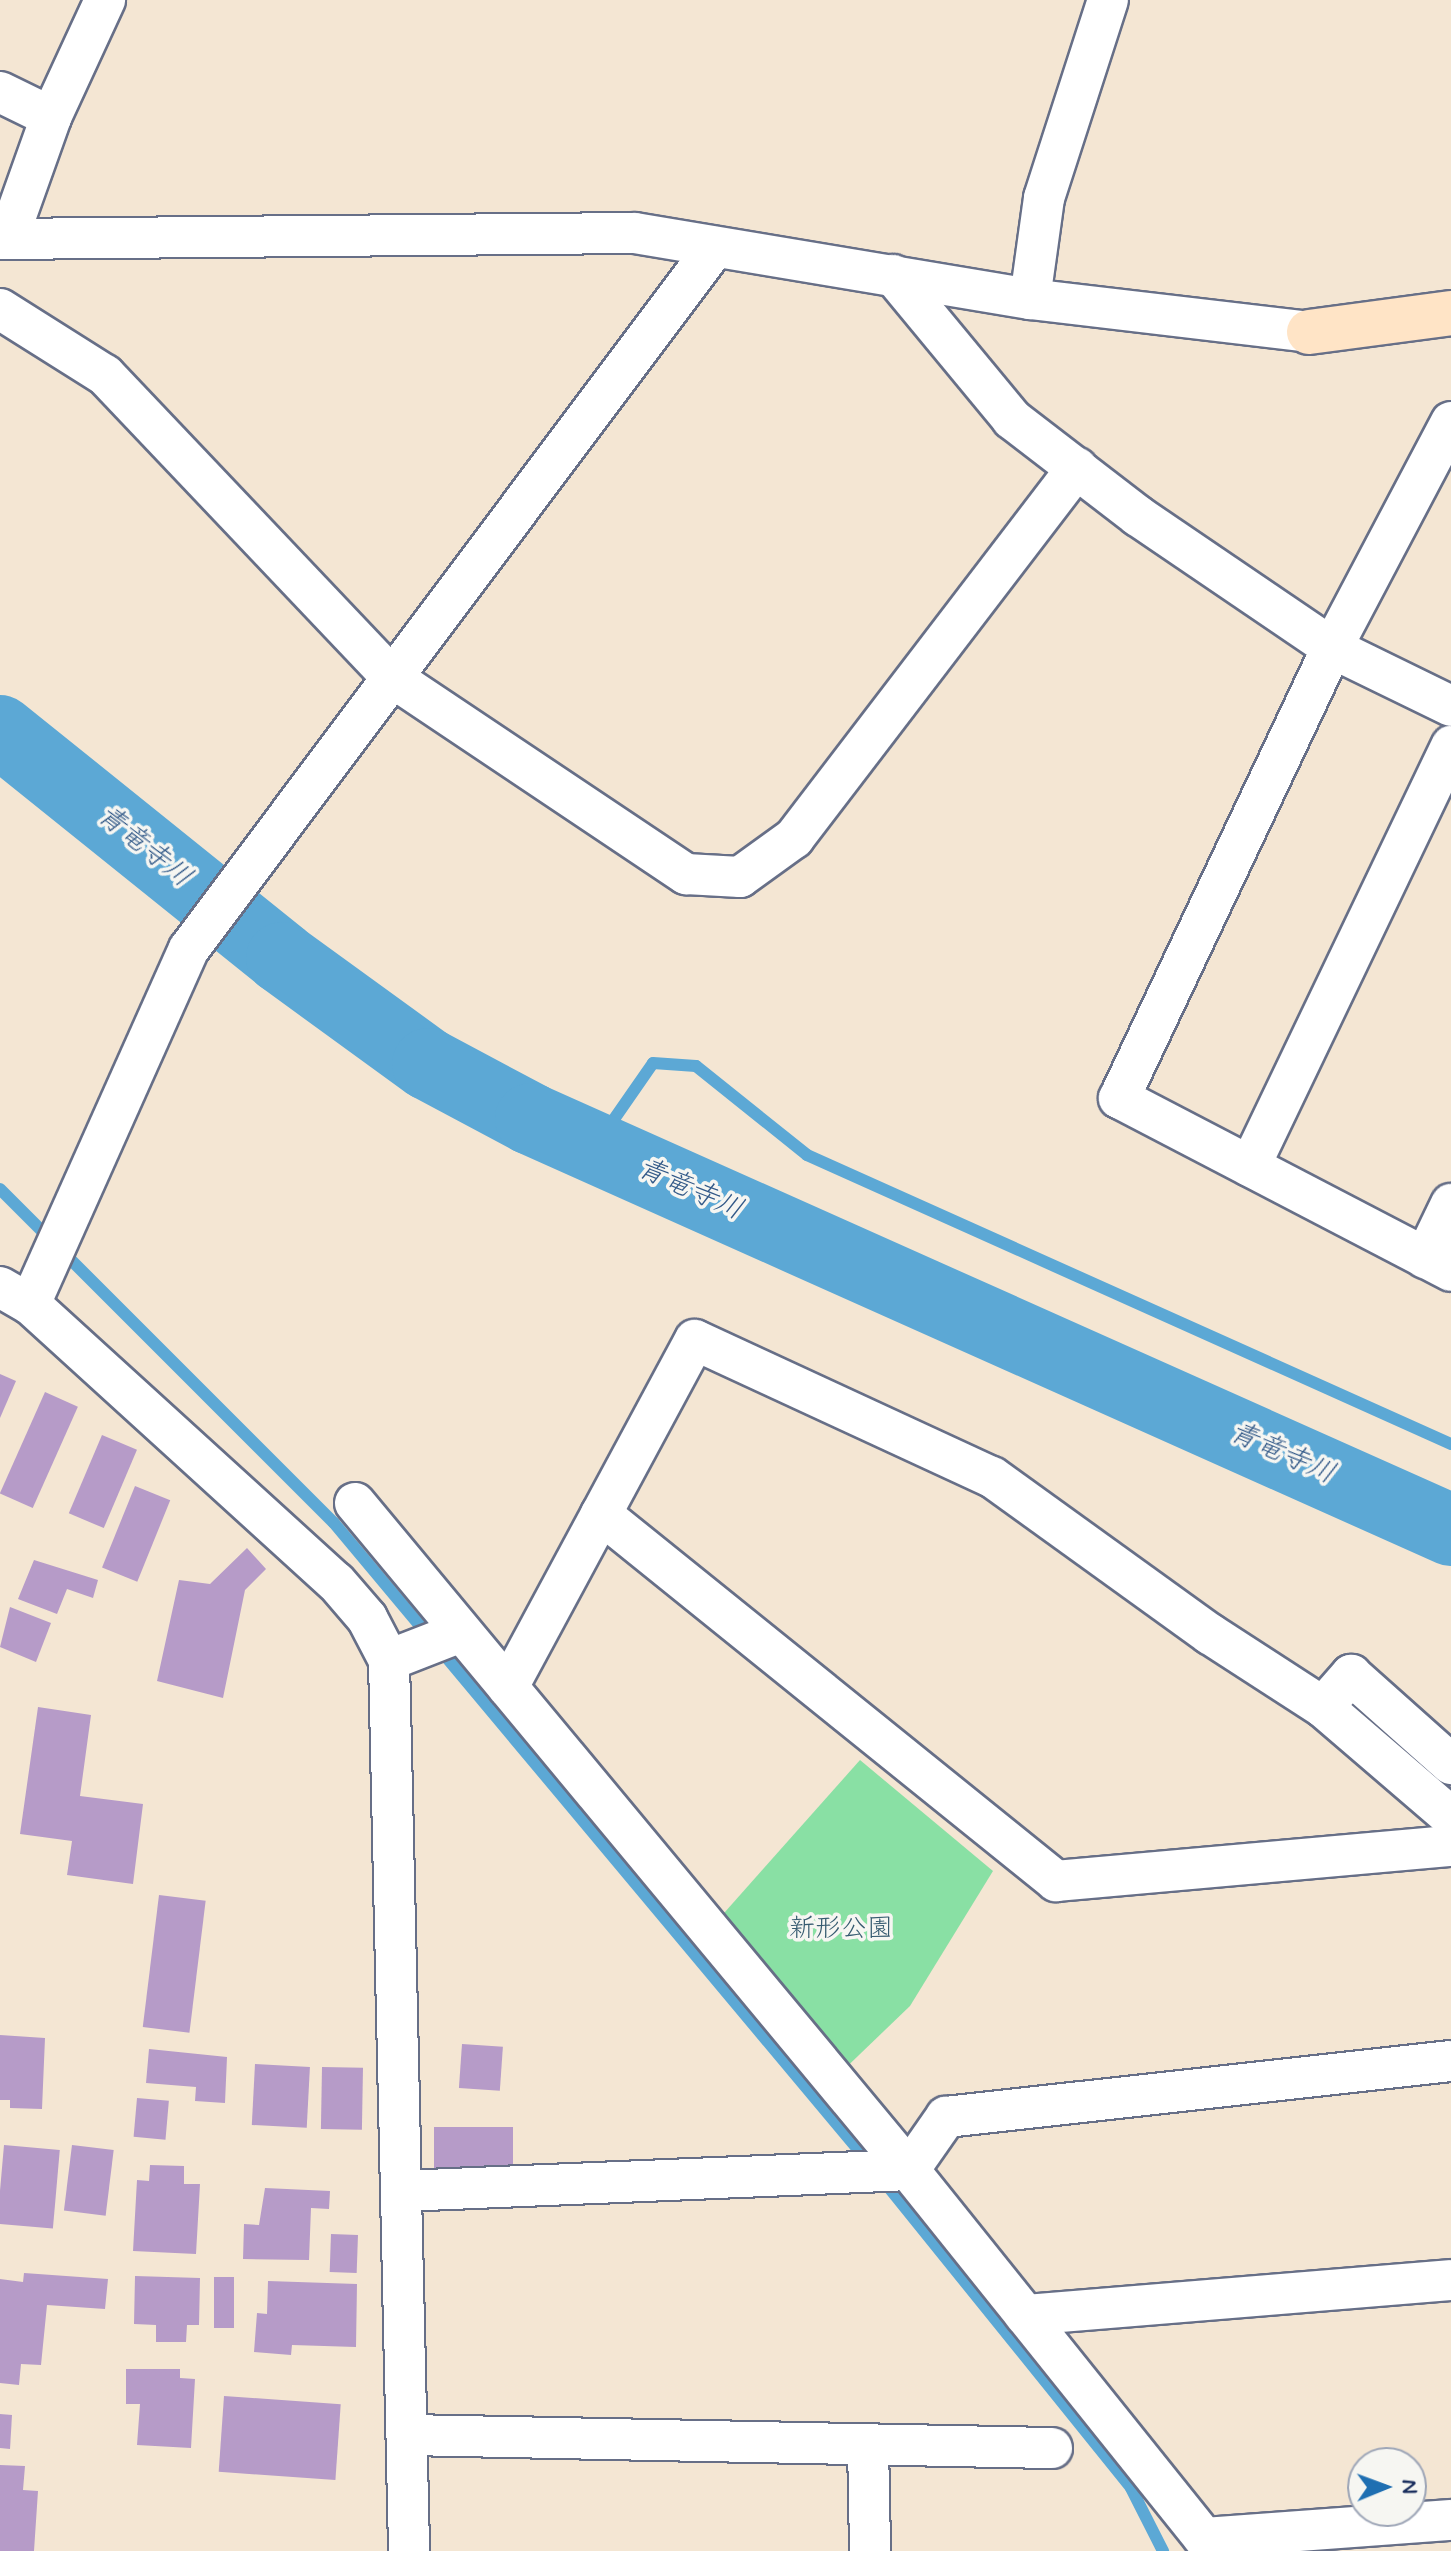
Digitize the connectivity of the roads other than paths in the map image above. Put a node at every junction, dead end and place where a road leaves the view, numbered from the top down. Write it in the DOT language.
graph roads {
  1 [pos="105,0"];
  2 [pos="1108,0"];
  3 [pos="0,92"];
  4 [pos="51,117"];
  5 [pos="4,238"];
  6 [pos="715,247"];
  7 [pos="893,275"];
  8 [pos="1030,299"];
  9 [pos="0,309"];
  10 [pos="1451,313"];
  11 [pos="1309,332"];
  12 [pos="1451,422"];
  13 [pos="1077,468"];
  14 [pos="1332,648"];
  15 [pos="393,678"];
  16 [pos="1451,706"];
  17 [pos="1451,746"];
  18 [pos="1250,1166"];
  19 [pos="1451,1204"];
  20 [pos="1438,1264"];
  21 [pos="15,1295"];
  22 [pos="355,1503"];
  23 [pos="601,1514"];
  24 [pos="461,1632"];
  25 [pos="389,1660"];
  26 [pos="508,1687"];
  27 [pos="1323,1707"];
  28 [pos="1451,1764"];
  29 [pos="1451,1817"];
  30 [pos="1451,1846"];
  31 [pos="1451,2061"];
  32 [pos="909,2170"];
  33 [pos="402,2191"];
  34 [pos="1451,2280"];
  35 [pos="1025,2315"];
  36 [pos="408,2435"];
  37 [pos="868,2444"];
  38 [pos="1052,2448"];
  39 [pos="1451,2520"];
  40 [pos="409,2551"];
  41 [pos="870,2551"];
  1 -- 4 [label="street"];
  2 -- 8 [label="street"];
  3 -- 4 [label="street"];
  4 -- 5 [label="street"];
  5 -- 6 [label="street"];
  6 -- 7 [label="street"];
  6 -- 15 [label="street"];
  7 -- 8 [label="street"];
  7 -- 13 [label="street"];
  8 -- 11 [label="street"];
  9 -- 15 [label="street"];
  10 -- 11 [label="street"];
  12 -- 14 [label="street"];
  13 -- 14 [label="street"];
  13 -- 15 [label="street"];
  14 -- 16 [label="street"];
  14 -- 18 [label="street"];
  15 -- 21 [label="street"];
  17 -- 18 [label="street"];
  18 -- 20 [label="street"];
  19 -- 20 [label="street"];
  21 -- 25 [label="street"];
  22 -- 24 [label="street"];
  23 -- 26 [label="street"];
  23 -- 27 [label="street"];
  23 -- 30 [label="street"];
  24 -- 25 [label="street"];
  24 -- 26 [label="street"];
  25 -- 33 [label="street"];
  26 -- 32 [label="street"];
  27 -- 28 [label="street"];
  27 -- 29 [label="street"];
  31 -- 32 [label="street"];
  32 -- 33 [label="street"];
  32 -- 35 [label="street"];
  33 -- 36 [label="street"];
  34 -- 35 [label="street"];
  35 -- 39 [label="street"];
  36 -- 37 [label="street"];
  36 -- 40 [label="street"];
  37 -- 38 [label="street"];
  37 -- 41 [label="street"];
}
